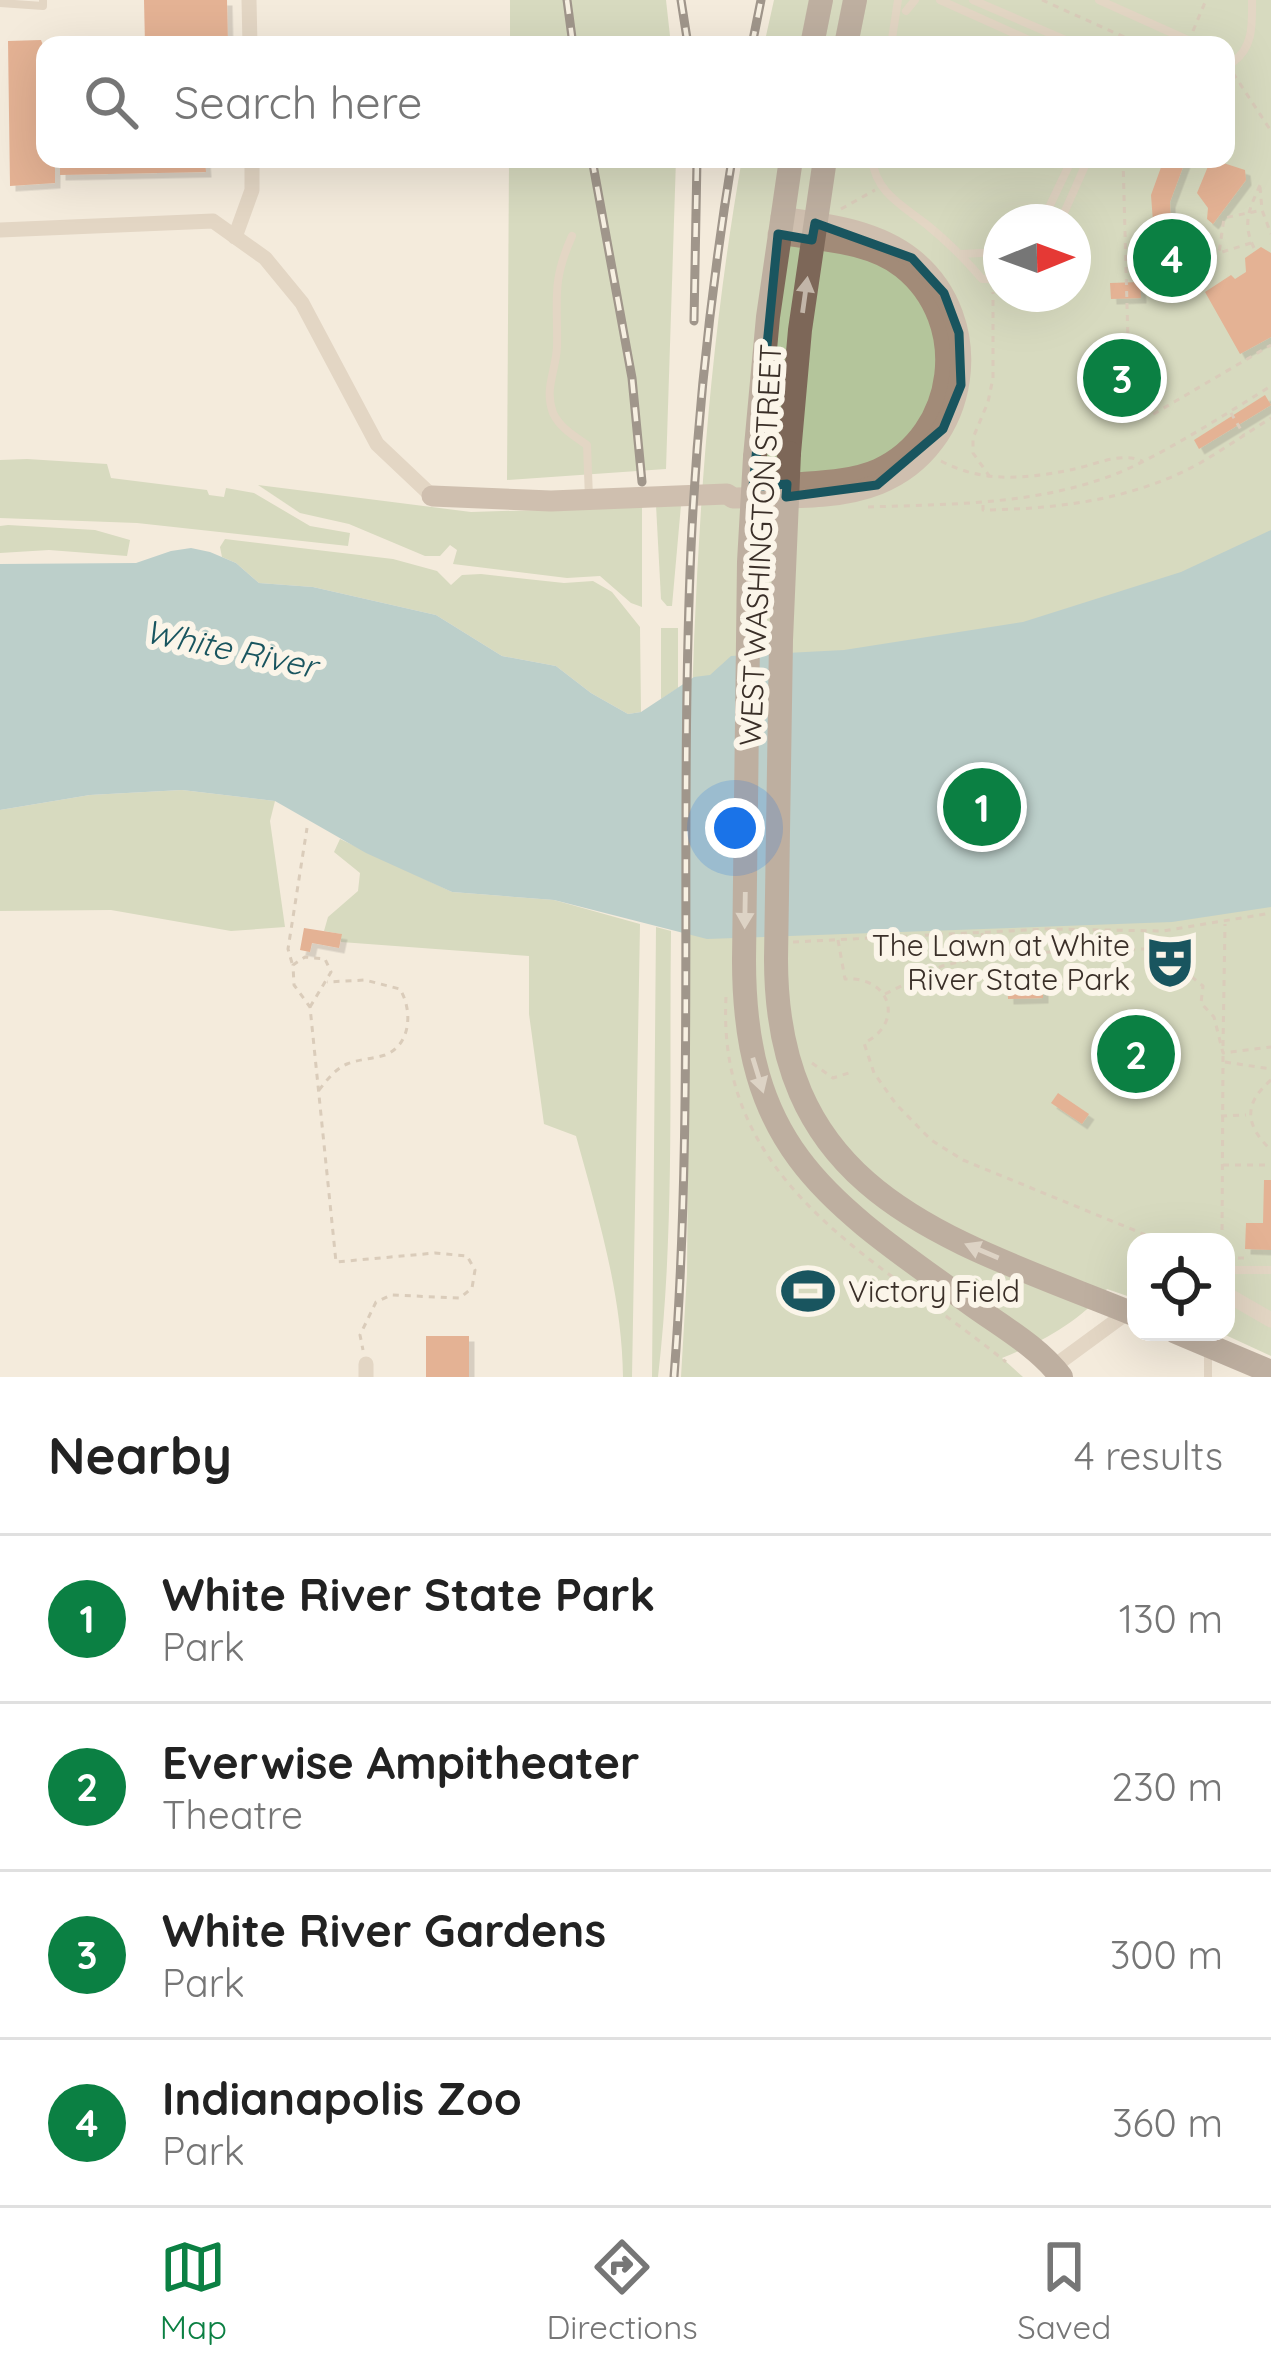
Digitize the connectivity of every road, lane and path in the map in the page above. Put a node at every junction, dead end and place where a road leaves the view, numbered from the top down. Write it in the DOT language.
graph roads {
  1 [pos="43,0"];
  2 [pos="249,0"];
  3 [pos="821,0"];
  4 [pos="855,0"];
  5 [pos="898,0"];
  6 [pos="915,0"];
  7 [pos="940,0"];
  8 [pos="974,0"];
  9 [pos="1042,0"];
  10 [pos="1099,0"];
  11 [pos="1206,0"];
  12 [pos="1252,0"];
  13 [pos="0,3"];
  14 [pos="906,11"];
  15 [pos="1120,35"];
  16 [pos="250,36"];
  17 [pos="814,36"];
  18 [pos="847,36"];
  19 [pos="892,36"];
  20 [pos="1020,36"];
  21 [pos="1056,36"];
  22 [pos="1179,36"];
  23 [pos="1196,36"];
  24 [pos="1235,61"];
  25 [pos="1235,77"];
  26 [pos="1271,131"];
  27 [pos="252,168"];
  28 [pos="790,168"];
  29 [pos="824,168"];
  30 [pos="874,168"];
  31 [pos="1068,168"];
  32 [pos="1084,168"];
  33 [pos="1123,168"];
  34 [pos="1260,185"];
  35 [pos="1271,185"];
  36 [pos="875,190"];
  37 [pos="1051,204"];
  38 [pos="1068,204"];
  39 [pos="840,210"];
  40 [pos="1262,210"];
  41 [pos="1247,213"];
  42 [pos="780,225"];
  43 [pos="0,230"];
  44 [pos="813,231"];
  45 [pos="1271,234"];
  46 [pos="572,236"];
  47 [pos="235,237"];
  48 [pos="983,253"];
  49 [pos="961,254"];
  50 [pos="983,279"];
  51 [pos="996,312"];
  52 [pos="1271,345"];
  53 [pos="1271,386"];
  54 [pos="1230,411"];
  55 [pos="1271,418"];
  56 [pos="1244,435"];
  57 [pos="991,478"];
  58 [pos="432,496"];
  59 [pos="589,500"];
  60 [pos="867,507"];
  61 [pos="983,507"];
  62 [pos="307,828"];
  63 [pos="1271,913"];
  64 [pos="1225,922"];
  65 [pos="982,932"];
  66 [pos="838,940"];
  67 [pos="783,950"];
  68 [pos="984,956"];
  69 [pos="293,965"];
  70 [pos="326,982"];
  71 [pos="884,994"];
  72 [pos="310,1006"];
  73 [pos="1271,1048"];
  74 [pos="1223,1053"];
  75 [pos="806,1061"];
  76 [pos="1223,1062"];
  77 [pos="1271,1069"];
  78 [pos="852,1072"];
  79 [pos="1271,1080"];
  80 [pos="319,1090"];
  81 [pos="1248,1115"];
  82 [pos="1221,1116"];
  83 [pos="1271,1150"];
  84 [pos="1221,1165"];
  85 [pos="1271,1166"];
  86 [pos="1141,1233"];
  87 [pos="1222,1233"];
  88 [pos="1235,1270"];
  89 [pos="1271,1270"];
  90 [pos="1235,1299"];
  91 [pos="1127,1307"];
  92 [pos="1127,1316"];
  93 [pos="1271,1320"];
  94 [pos="1192,1341"];
  95 [pos="1225,1359"];
  96 [pos="366,1370"];
  97 [pos="1057,1372"];
  98 [pos="1271,1372"];
  99 [pos="1208,1377"];
  1 -- 13 [label="lane"];
  2 -- 16 [label="street"];
  3 -- 17 [label="main road"];
  4 -- 18 [label="main road"];
  5 -- 19 [label="lane"];
  6 -- 14 [label="lane"];
  7 -- 20 [label="lane"];
  8 -- 21 [label="lane"];
  9 -- 15 [label="path"];
  10 -- 22 [label="lane"];
  11 -- 23 [label="path"];
  12 -- 24 [label="lane"];
  25 -- 26 [label="path"];
  27 -- 47 [label="street"];
  28 -- 42 [label="main road, WEST WASHINGTON STREET"];
  29 -- 44 [label="main road, WEST WASHINGTON STREET"];
  30 -- 49 [label="lane"];
  31 -- 37 [label="lane"];
  32 -- 38 [label="lane"];
  33 -- 52 [label="path"];
  34 -- 35 [label="path"];
  34 -- 40 [label="path"];
  34 -- 41 [label="path"];
  36 -- 39 [label="path"];
  40 -- 41 [label="path"];
  40 -- 45 [label="path"];
  41 -- 41 [label="path"];
  42 -- 44 [label="street"];
  42 -- 97 [label="main road, WEST WASHINGTON STREET, one-way, bridge"];
  43 -- 47 [label="street"];
  44 -- 59 [label="street"];
  67 -- 44 [label="main road, WEST WASHINGTON STREET, one-way, bridge"];
  46 -- 59 [label="lane"];
  47 -- 58 [label="street"];
  48 -- 49 [label="lane"];
  49 -- 50 [label="lane"];
  51 -- 57 [label="path"];
  53 -- 54 [label="path"];
  54 -- 56 [label="path"];
  54 -- 61 [label="path"];
  55 -- 56 [label="path"];
  56 -- 61 [label="path"];
  58 -- 59 [label="street"];
  60 -- 61 [label="path"];
  62 -- 69 [label="path"];
  63 -- 64 [label="path"];
  64 -- 65 [label="path"];
  64 -- 74 [label="path"];
  65 -- 66 [label="path"];
  65 -- 68 [label="path"];
  66 -- 67 [label="path"];
  66 -- 71 [label="path"];
  91 -- 67 [label="main road, WEST WASHINGTON STREET, one-way"];
  68 -- 71 [label="path"];
  68 -- 74 [label="path"];
  69 -- 70 [label="path"];
  69 -- 72 [label="path"];
  70 -- 72 [label="path"];
  70 -- 80 [label="path"];
  71 -- 86 [label="path"];
  72 -- 80 [label="path"];
  73 -- 74 [label="path"];
  74 -- 76 [label="path"];
  75 -- 78 [label="path"];
  76 -- 77 [label="path"];
  76 -- 82 [label="path"];
  79 -- 81 [label="path"];
  80 -- 96 [label="path"];
  81 -- 82 [label="path"];
  81 -- 83 [label="path"];
  82 -- 84 [label="path"];
  84 -- 85 [label="path"];
  84 -- 87 [label="path"];
  88 -- 89 [label="lane"];
  90 -- 93 [label="street"];
  92 -- 97 [label="street"];
  94 -- 95 [label="main road"];
  95 -- 98 [label="main road"];
  95 -- 99 [label="lane"];
}
